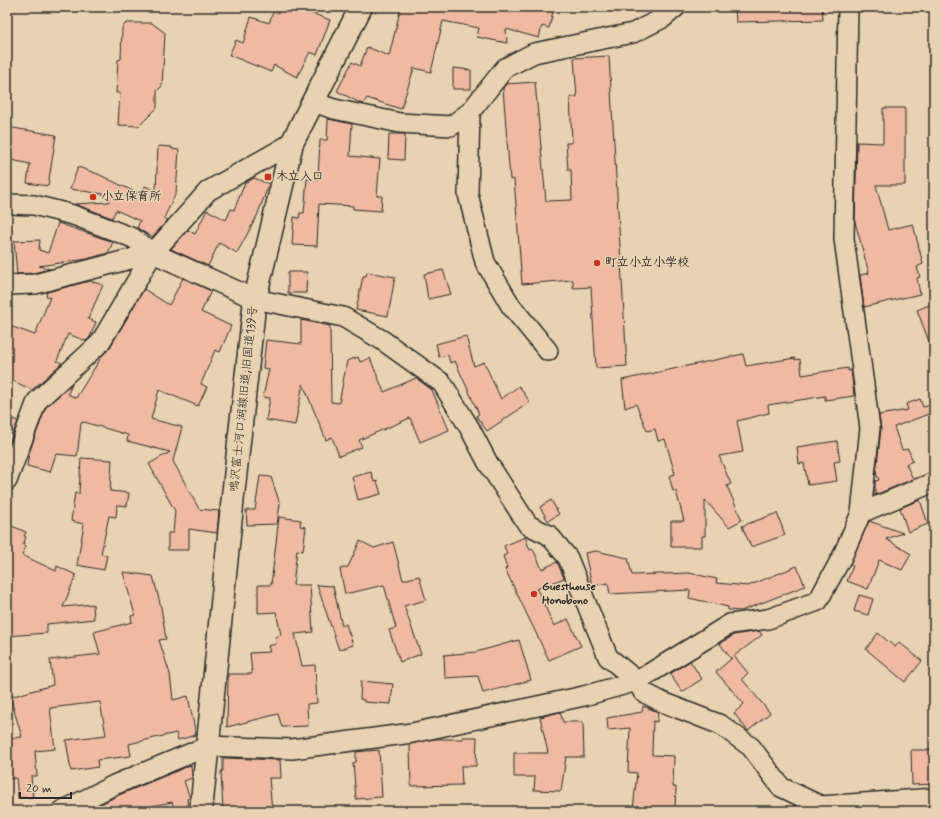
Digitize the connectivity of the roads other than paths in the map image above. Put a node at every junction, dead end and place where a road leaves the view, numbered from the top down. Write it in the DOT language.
graph roads {
  1 [pos="361,7"];
  2 [pos="676,7"];
  3 [pos="848,7"];
  4 [pos="313,102"];
  5 [pos="470,112"];
  6 [pos="292,143"];
  7 [pos="7,204"];
  8 [pos="153,253"];
  9 [pos="7,285"];
  10 [pos="255,299"];
  11 [pos="548,351"];
  12 [pos="7,481"];
  13 [pos="934,482"];
  14 [pos="860,513"];
  15 [pos="637,681"];
  16 [pos="208,746"];
  17 [pos="934,798"];
  18 [pos="84,806"];
  19 [pos="62,811"];
  20 [pos="201,811"];
  1 -- 4 [label="street, 鳴沢富士河口湖線旧道;旧国道139号"];
  2 -- 5 [label="street"];
  3 -- 14 [label="street"];
  4 -- 5 [label="street"];
  4 -- 6 [label="street, 鳴沢富士河口湖線旧道;旧国道139号"];
  5 -- 11 [label="street"];
  6 -- 8 [label="street"];
  6 -- 10 [label="street, 鳴沢富士河口湖線旧道;旧国道139号"];
  7 -- 8 [label="street"];
  8 -- 9 [label="street"];
  8 -- 10 [label="street"];
  8 -- 12 [label="street"];
  10 -- 15 [label="street"];
  10 -- 16 [label="street, 鳴沢富士河口湖線旧道;旧国道139号"];
  13 -- 14 [label="street"];
  14 -- 15 [label="street"];
  15 -- 16 [label="street"];
  15 -- 17 [label="street"];
  16 -- 18 [label="street"];
  16 -- 20 [label="street, 鳴沢富士河口湖線旧道;旧国道139号"];
  18 -- 19 [label="street"];
}
